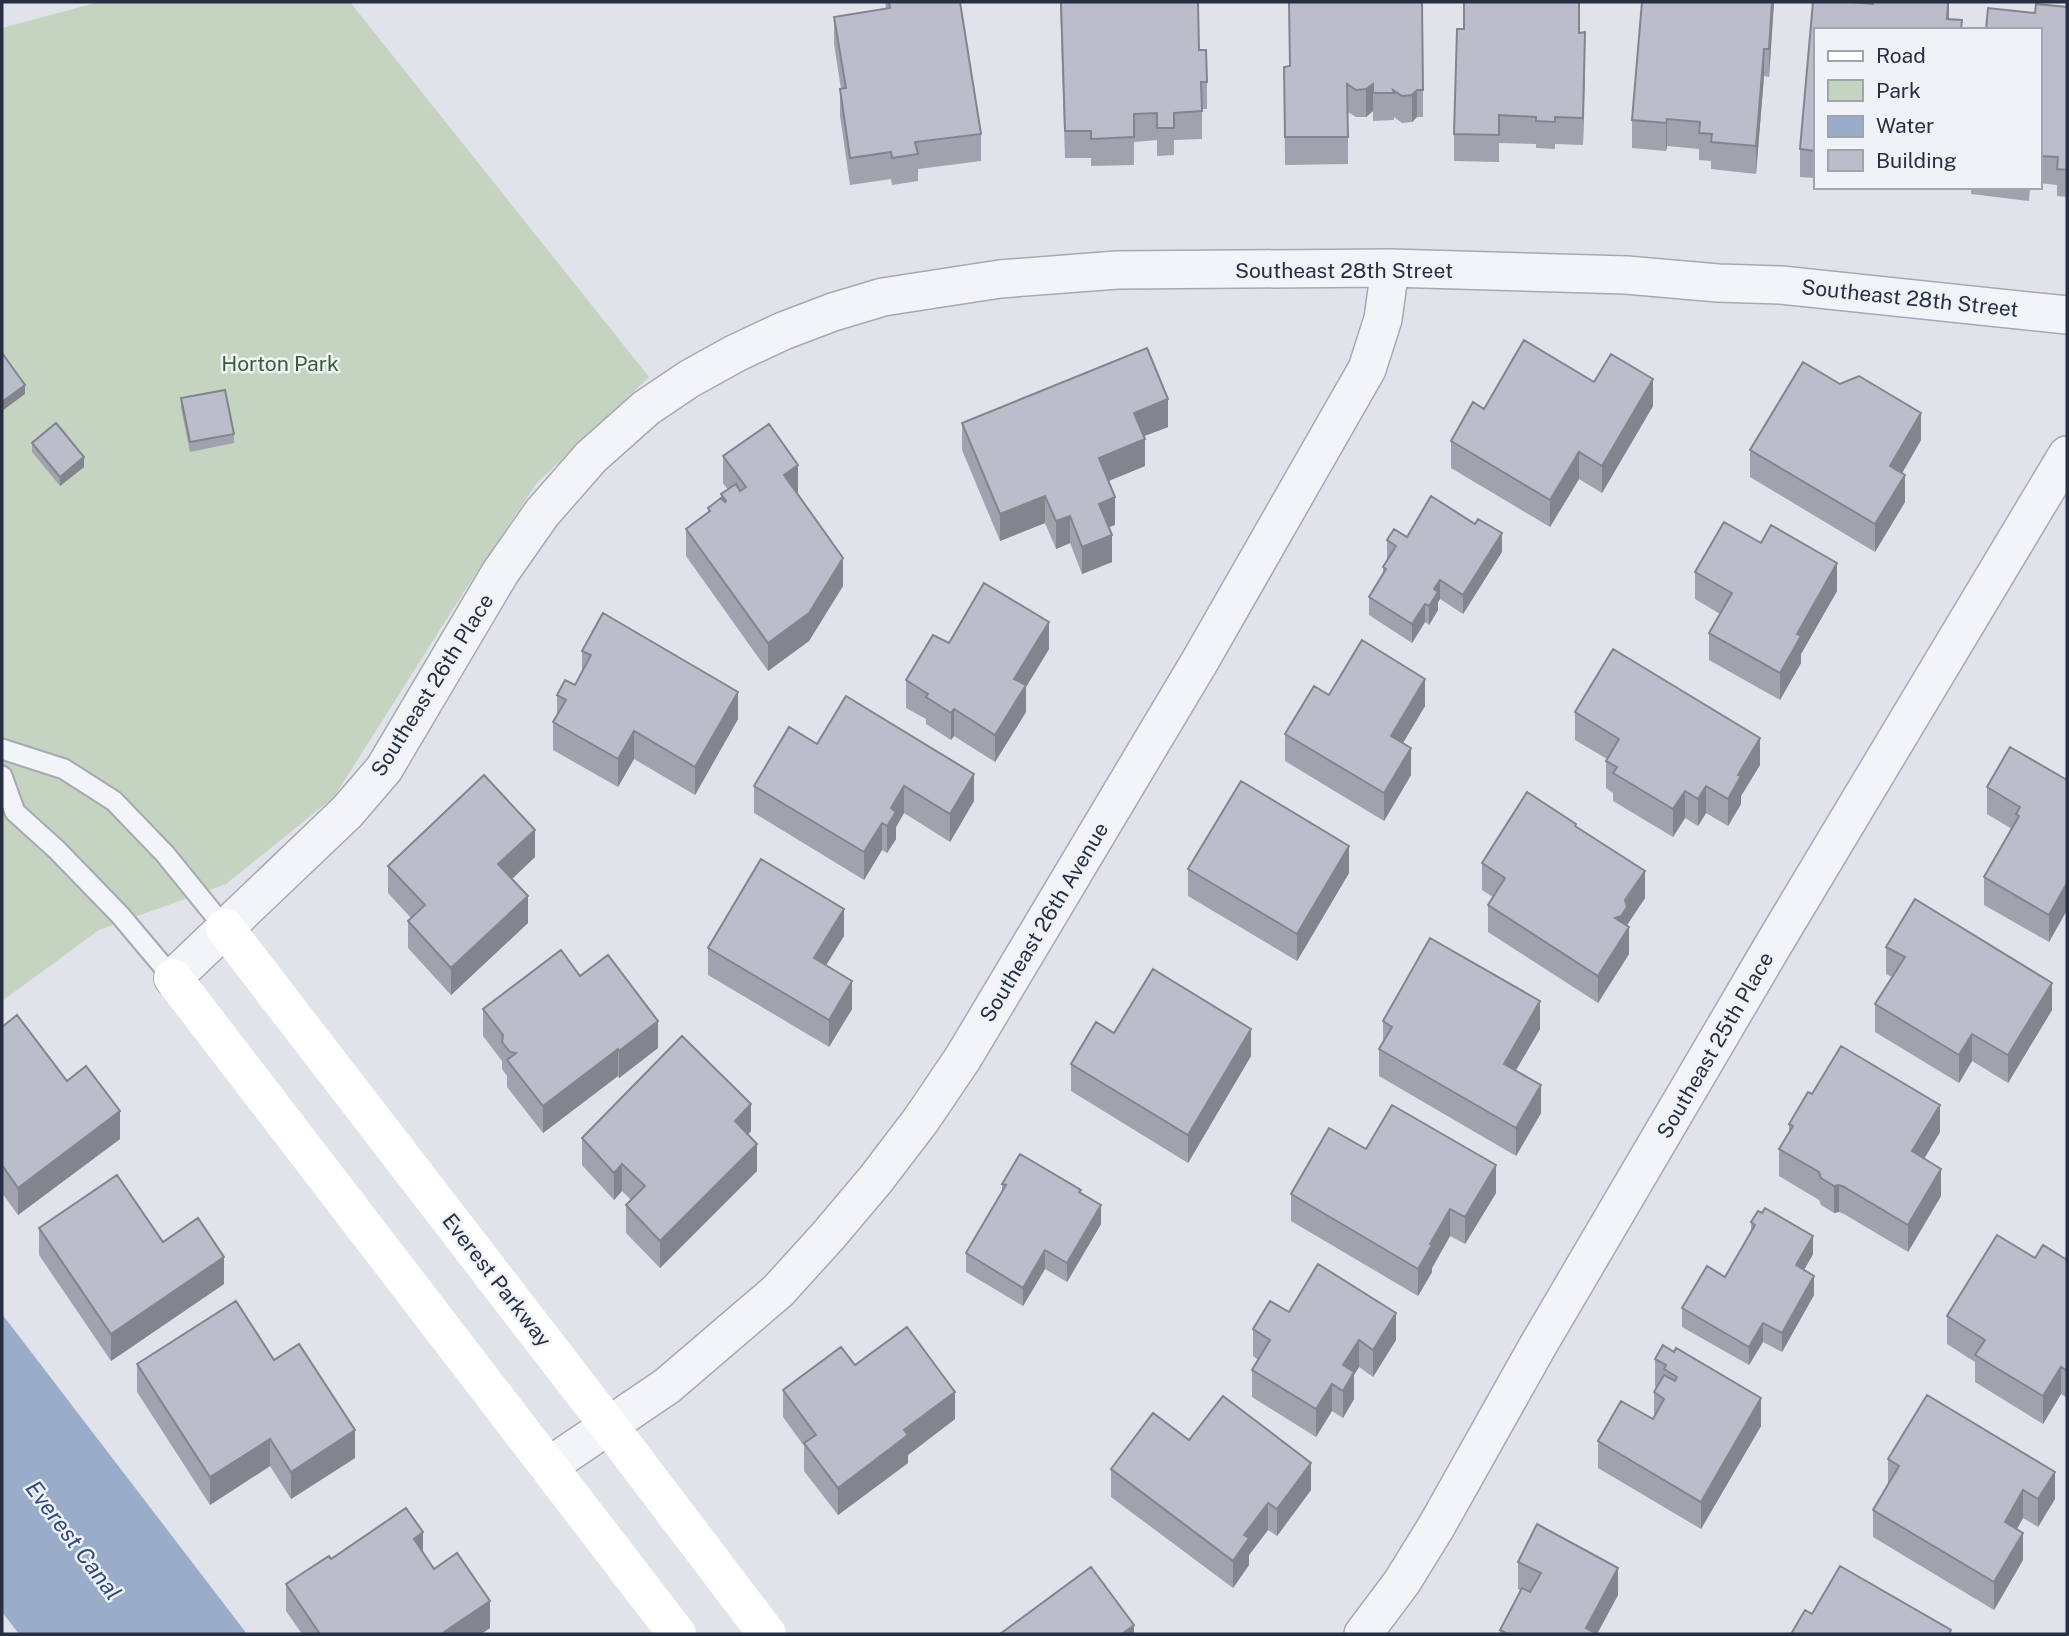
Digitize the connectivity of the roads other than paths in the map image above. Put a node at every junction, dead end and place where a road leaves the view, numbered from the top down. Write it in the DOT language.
graph roads {
  1 [pos="1391,268"];
  2 [pos="2067,315"];
  3 [pos="646,408"];
  4 [pos="2067,455"];
  5 [pos="2,749"];
  6 [pos="2,776"];
  7 [pos="225,928"];
  8 [pos="173,978"];
  9 [pos="610,1426"];
  10 [pos="549,1466"];
  11 [pos="677,1634"];
  12 [pos="767,1634"];
  13 [pos="1363,1634"];
  1 -- 2 [label="street, Southeast 28th Street"];
  1 -- 3 [label="street, Southeast 28th Street"];
  1 -- 9 [label="street, Southeast 26th Avenue"];
  3 -- 7 [label="street, Southeast 26th Place"];
  4 -- 13 [label="street, Southeast 25th Place"];
  5 -- 7 [label="lane"];
  6 -- 8 [label="lane"];
  7 -- 8 [label="street, Southeast 26th Place"];
  7 -- 9 [label="street, Everest Parkway"];
  8 -- 10 [label="street"];
  9 -- 10 [label="street, Southeast 26th Avenue"];
  9 -- 12 [label="street, Everest Parkway"];
  10 -- 11 [label="street"];
}
